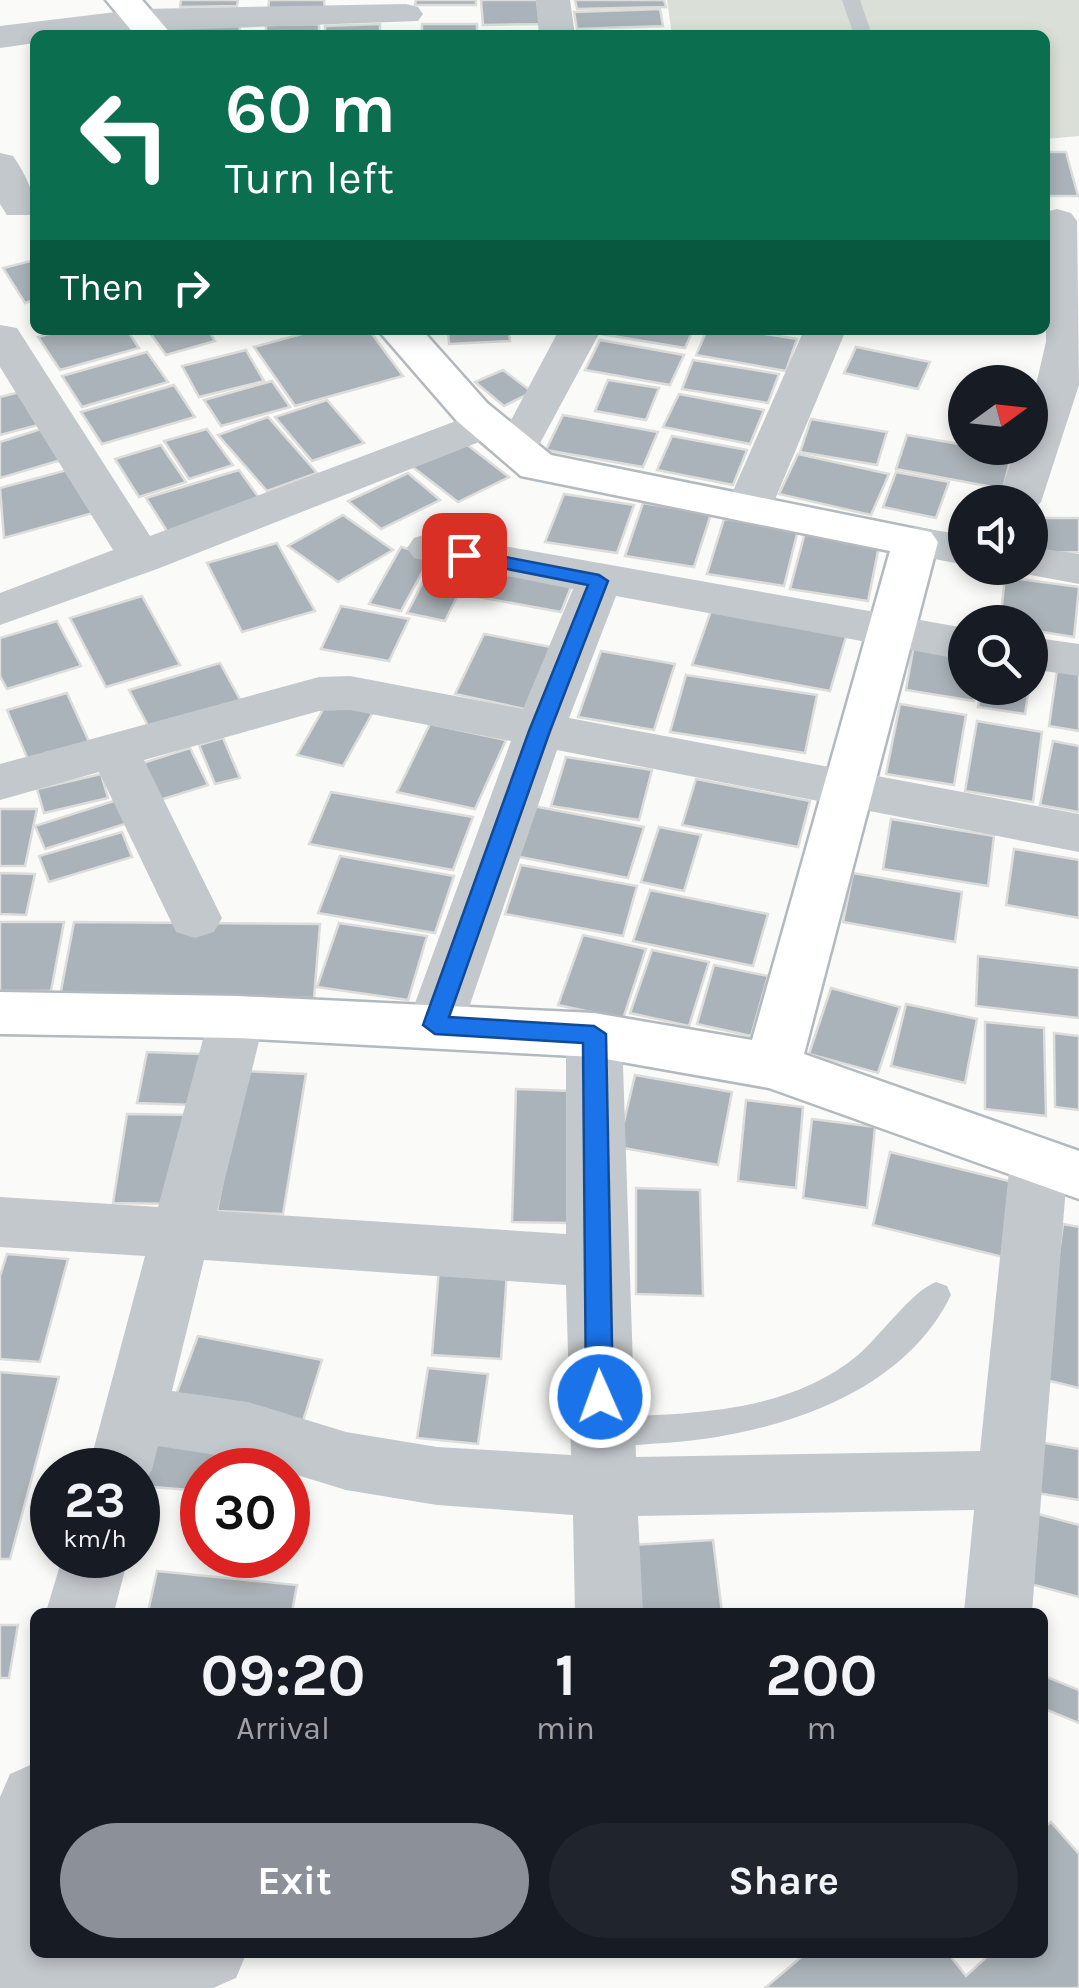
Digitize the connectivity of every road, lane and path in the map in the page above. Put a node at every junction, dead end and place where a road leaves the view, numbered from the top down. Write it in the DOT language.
graph roads {
  1 [pos="552,0"];
  2 [pos="851,0"];
  3 [pos="406,16"];
  4 [pos="139,18"];
  5 [pos="254,18"];
  6 [pos="51,30"];
  7 [pos="556,30"];
  8 [pos="861,30"];
  9 [pos="30,33"];
  10 [pos="0,37"];
  11 [pos="0,164"];
  12 [pos="19,208"];
  13 [pos="1060,222"];
  14 [pos="12,334"];
  15 [pos="405,335"];
  16 [pos="576,335"];
  17 [pos="823,335"];
  18 [pos="1066,403"];
  19 [pos="502,437"];
  20 [pos="1027,485"];
  21 [pos="748,509"];
  22 [pos="915,542"];
  23 [pos="948,547"];
  24 [pos="430,548"];
  25 [pos="141,560"];
  26 [pos="1048,565"];
  27 [pos="1079,569"];
  28 [pos="599,581"];
  29 [pos="0,610"];
  30 [pos="890,634"];
  31 [pos="948,642"];
  32 [pos="1048,656"];
  33 [pos="1079,660"];
  34 [pos="540,731"];
  35 [pos="114,750"];
  36 [pos="0,782"];
  37 [pos="847,790"];
  38 [pos="1079,833"];
  39 [pos="195,918"];
  40 [pos="0,1013"];
  41 [pos="236,1017"];
  42 [pos="435,1025"];
  43 [pos="594,1034"];
  44 [pos="773,1066"];
  45 [pos="1059,1168"];
  46 [pos="0,1222"];
  47 [pos="184,1234"];
  48 [pos="596,1261"];
  49 [pos="936,1296"];
  50 [pos="128,1442"];
  51 [pos="601,1459"];
  52 [pos="1012,1480"];
  53 [pos="90,1578"];
  54 [pos="81,1608"];
  55 [pos="610,1608"];
  56 [pos="998,1608"];
  57 [pos="30,1825"];
  58 [pos="170,1958"];
  59 [pos="1,1975"];
  1 -- 7 [label="street"];
  2 -- 8 [label="lane"];
  3 -- 5 [label="street"];
  4 -- 5 [label="street"];
  4 -- 6 [label="street"];
  9 -- 10 [label="street"];
  11 -- 12 [label="street"];
  13 -- 18 [label="street"];
  14 -- 25 [label="street"];
  15 -- 19 [label="street"];
  16 -- 19 [label="street"];
  17 -- 21 [label="street"];
  18 -- 20 [label="street"];
  19 -- 21 [label="street"];
  19 -- 25 [label="street"];
  21 -- 22 [label="street"];
  22 -- 23 [label="street"];
  22 -- 30 [label="street"];
  24 -- 28 [label="street"];
  25 -- 29 [label="street"];
  26 -- 27 [label="street"];
  28 -- 30 [label="street"];
  28 -- 34 [label="street"];
  30 -- 31 [label="street"];
  30 -- 37 [label="street"];
  32 -- 33 [label="street"];
  34 -- 35 [label="street"];
  34 -- 37 [label="street"];
  34 -- 42 [label="street"];
  35 -- 36 [label="street"];
  35 -- 39 [label="street"];
  37 -- 38 [label="street"];
  37 -- 44 [label="street"];
  40 -- 41 [label="street"];
  41 -- 42 [label="street"];
  41 -- 47 [label="street"];
  42 -- 43 [label="street"];
  43 -- 44 [label="street"];
  43 -- 48 [label="street"];
  44 -- 45 [label="street"];
  45 -- 52 [label="street"];
  46 -- 47 [label="street"];
  47 -- 48 [label="street"];
  47 -- 50 [label="street"];
  48 -- 51 [label="street"];
  49 -- 51 [label="lane"];
  50 -- 51 [label="street"];
  51 -- 52 [label="street"];
  51 -- 55 [label="street"];
  52 -- 56 [label="street"];
  53 -- 54 [label="street"];
  57 -- 59 [label="street"];
  58 -- 59 [label="street"];
}
